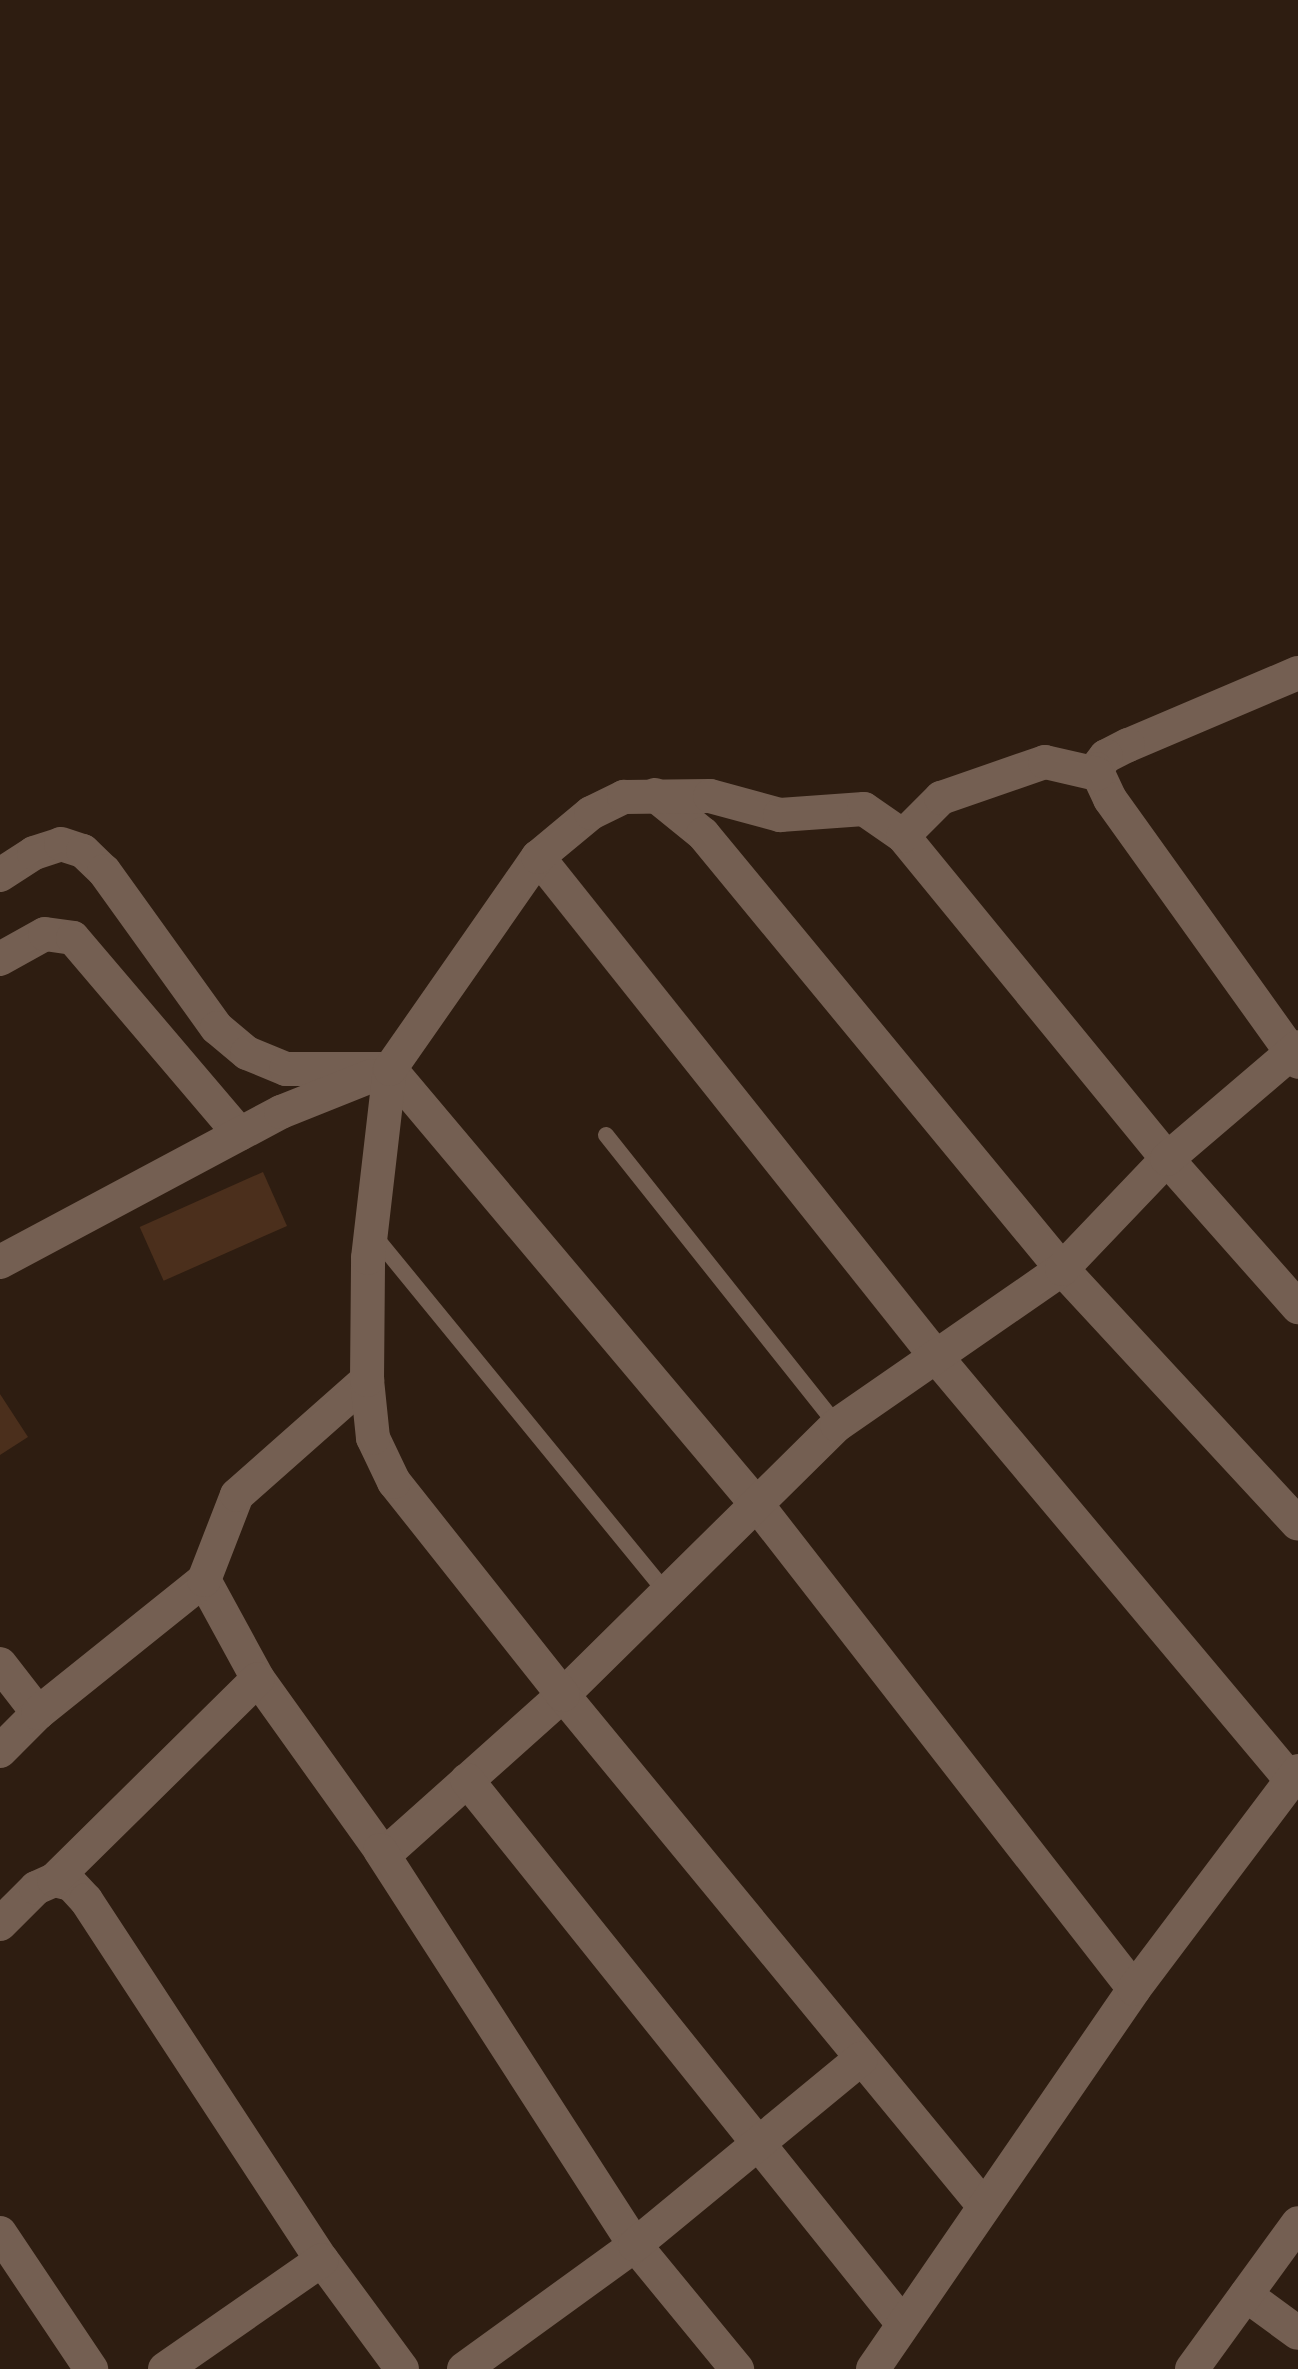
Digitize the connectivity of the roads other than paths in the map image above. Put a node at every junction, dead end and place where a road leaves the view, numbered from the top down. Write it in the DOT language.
graph roads {
  1 [pos="1298,673"];
  2 [pos="1097,774"];
  3 [pos="655,795"];
  4 [pos="903,836"];
  5 [pos="538,857"];
  6 [pos="0,875"];
  7 [pos="0,959"];
  8 [pos="1296,1054"];
  9 [pos="390,1069"];
  10 [pos="240,1134"];
  11 [pos="606,1135"];
  12 [pos="1167,1159"];
  13 [pos="371,1231"];
  14 [pos="0,1262"];
  15 [pos="1062,1269"];
  16 [pos="1298,1307"];
  17 [pos="938,1359"];
  18 [pos="367,1380"];
  19 [pos="837,1425"];
  20 [pos="758,1506"];
  21 [pos="1298,1524"];
  22 [pos="204,1580"];
  23 [pos="667,1594"];
  24 [pos="0,1664"];
  25 [pos="258,1679"];
  26 [pos="563,1695"];
  27 [pos="38,1713"];
  28 [pos="0,1751"];
  29 [pos="1295,1776"];
  30 [pos="467,1780"];
  31 [pos="380,1850"];
  32 [pos="54,1880"];
  33 [pos="0,1924"];
  34 [pos="1134,1989"];
  35 [pos="861,2059"];
  36 [pos="759,2144"];
  37 [pos="983,2205"];
  38 [pos="1298,2223"];
  39 [pos="0,2233"];
  40 [pos="635,2245"];
  41 [pos="322,2260"];
  42 [pos="1246,2295"];
  43 [pos="903,2324"];
  44 [pos="1298,2333"];
  45 [pos="91,2369"];
  46 [pos="165,2369"];
  47 [pos="402,2369"];
  48 [pos="464,2369"];
  49 [pos="737,2369"];
  50 [pos="873,2369"];
  51 [pos="1192,2369"];
  1 -- 2 [label="street"];
  2 -- 4 [label="street"];
  2 -- 8 [label="street"];
  3 -- 4 [label="street"];
  3 -- 5 [label="street"];
  3 -- 15 [label="street"];
  4 -- 12 [label="street"];
  5 -- 9 [label="street"];
  5 -- 17 [label="street"];
  6 -- 9 [label="street"];
  7 -- 10 [label="street"];
  8 -- 12 [label="street"];
  9 -- 10 [label="street"];
  9 -- 13 [label="street"];
  9 -- 20 [label="street"];
  10 -- 14 [label="street"];
  11 -- 19 [label="lane"];
  12 -- 15 [label="street"];
  12 -- 16 [label="street"];
  13 -- 18 [label="street"];
  13 -- 23 [label="lane"];
  15 -- 17 [label="street"];
  15 -- 21 [label="street"];
  17 -- 19 [label="street"];
  17 -- 29 [label="street"];
  18 -- 22 [label="street"];
  18 -- 26 [label="street"];
  19 -- 20 [label="street"];
  20 -- 23 [label="street"];
  20 -- 34 [label="street"];
  22 -- 25 [label="street"];
  22 -- 27 [label="street"];
  23 -- 26 [label="street"];
  24 -- 27 [label="street"];
  25 -- 31 [label="street"];
  25 -- 32 [label="street"];
  26 -- 30 [label="street"];
  26 -- 35 [label="street"];
  27 -- 28 [label="street"];
  29 -- 34 [label="street"];
  30 -- 31 [label="street"];
  30 -- 36 [label="street"];
  31 -- 40 [label="street"];
  32 -- 33 [label="street"];
  32 -- 41 [label="street"];
  34 -- 37 [label="street"];
  35 -- 36 [label="street"];
  35 -- 37 [label="street"];
  36 -- 40 [label="street"];
  36 -- 43 [label="street"];
  37 -- 43 [label="street"];
  38 -- 42 [label="street"];
  39 -- 45 [label="street"];
  40 -- 48 [label="street"];
  40 -- 49 [label="street"];
  41 -- 46 [label="street"];
  41 -- 47 [label="street"];
  42 -- 44 [label="street"];
  42 -- 51 [label="street"];
  43 -- 50 [label="street"];
}
